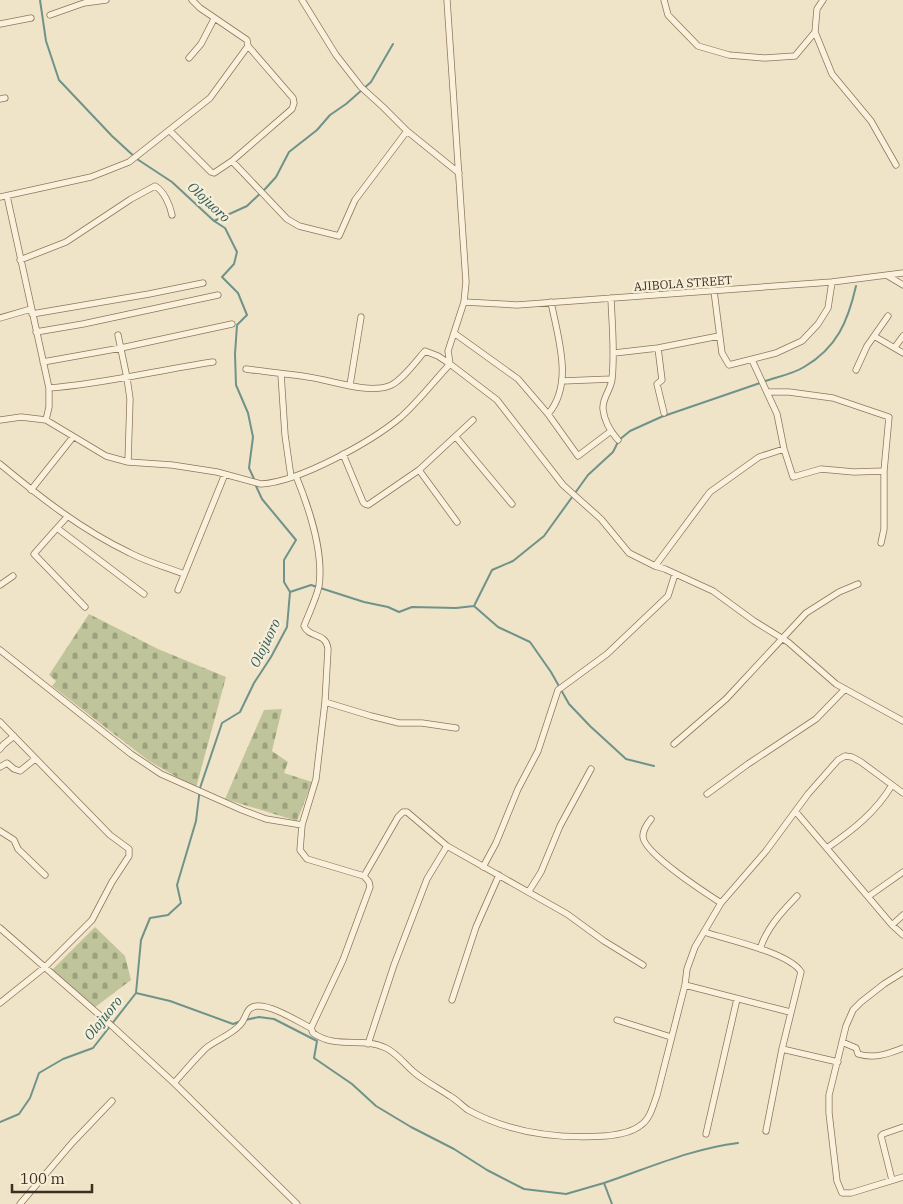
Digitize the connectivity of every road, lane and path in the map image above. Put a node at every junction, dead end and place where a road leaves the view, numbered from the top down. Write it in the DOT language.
graph roads {
  1 [pos="106,0"];
  2 [pos="192,0"];
  3 [pos="302,0"];
  4 [pos="447,0"];
  5 [pos="664,0"];
  6 [pos="823,0"];
  7 [pos="50,15"];
  8 [pos="31,18"];
  9 [pos="214,19"];
  10 [pos="0,24"];
  11 [pos="814,32"];
  12 [pos="248,46"];
  13 [pos="189,58"];
  14 [pos="170,130"];
  15 [pos="406,131"];
  16 [pos="232,162"];
  17 [pos="896,165"];
  18 [pos="459,173"];
  19 [pos="7,196"];
  20 [pos="0,197"];
  21 [pos="172,215"];
  22 [pos="20,260"];
  23 [pos="903,274"];
  24 [pos="887,276"];
  25 [pos="832,282"];
  26 [pos="203,283"];
  27 [pos="903,285"];
  28 [pos="714,291"];
  29 [pos="218,295"];
  30 [pos="610,298"];
  31 [pos="464,302"];
  32 [pos="551,302"];
  33 [pos="31,312"];
  34 [pos="888,316"];
  35 [pos="361,317"];
  36 [pos="0,318"];
  37 [pos="232,324"];
  38 [pos="36,332"];
  39 [pos="454,333"];
  40 [pos="118,335"];
  41 [pos="719,336"];
  42 [pos="874,336"];
  43 [pos="903,336"];
  44 [pos="895,347"];
  45 [pos="121,348"];
  46 [pos="658,348"];
  47 [pos="614,353"];
  48 [pos="903,353"];
  49 [pos="752,360"];
  50 [pos="43,362"];
  51 [pos="213,362"];
  52 [pos="450,364"];
  53 [pos="246,369"];
  54 [pos="856,370"];
  55 [pos="282,374"];
  56 [pos="127,378"];
  57 [pos="612,380"];
  58 [pos="562,381"];
  59 [pos="350,385"];
  60 [pos="49,388"];
  61 [pos="767,392"];
  62 [pos="664,413"];
  63 [pos="548,414"];
  64 [pos="0,420"];
  65 [pos="46,420"];
  66 [pos="473,420"];
  67 [pos="611,431"];
  68 [pos="73,437"];
  69 [pos="456,437"];
  70 [pos="618,440"];
  71 [pos="784,449"];
  72 [pos="343,454"];
  73 [pos="128,462"];
  74 [pos="0,464"];
  75 [pos="419,470"];
  76 [pos="884,471"];
  77 [pos="225,474"];
  78 [pos="294,476"];
  79 [pos="31,490"];
  80 [pos="512,504"];
  81 [pos="67,517"];
  82 [pos="457,522"];
  83 [pos="57,528"];
  84 [pos="881,543"];
  85 [pos="655,566"];
  86 [pos="184,574"];
  87 [pos="675,574"];
  88 [pos="13,576"];
  89 [pos="858,584"];
  90 [pos="0,585"];
  91 [pos="178,590"];
  92 [pos="144,594"];
  93 [pos="84,607"];
  94 [pos="783,638"];
  95 [pos="0,650"];
  96 [pos="845,689"];
  97 [pos="325,702"];
  98 [pos="903,721"];
  99 [pos="0,722"];
  100 [pos="456,728"];
  101 [pos="14,736"];
  102 [pos="674,744"];
  103 [pos="0,750"];
  104 [pos="36,759"];
  105 [pos="1,765"];
  106 [pos="591,769"];
  107 [pos="892,785"];
  108 [pos="903,793"];
  109 [pos="707,794"];
  110 [pos="796,812"];
  111 [pos="651,819"];
  112 [pos="302,825"];
  113 [pos="0,831"];
  114 [pos="447,846"];
  115 [pos="827,848"];
  116 [pos="483,867"];
  117 [pos="903,872"];
  118 [pos="45,875"];
  119 [pos="499,875"];
  120 [pos="364,876"];
  121 [pos="528,891"];
  122 [pos="797,896"];
  123 [pos="869,896"];
  124 [pos="721,903"];
  125 [pos="903,915"];
  126 [pos="892,925"];
  127 [pos="0,928"];
  128 [pos="704,932"];
  129 [pos="903,935"];
  130 [pos="760,949"];
  131 [pos="643,965"];
  132 [pos="45,967"];
  133 [pos="903,972"];
  134 [pos="685,985"];
  135 [pos="737,998"];
  136 [pos="452,1000"];
  137 [pos="0,1002"];
  138 [pos="790,1012"];
  139 [pos="617,1020"];
  140 [pos="311,1028"];
  141 [pos="671,1037"];
  142 [pos="842,1042"];
  143 [pos="368,1044"];
  144 [pos="903,1048"];
  145 [pos="782,1049"];
  146 [pos="838,1062"];
  147 [pos="174,1083"];
  148 [pos="112,1101"];
  149 [pos="903,1127"];
  150 [pos="766,1131"];
  151 [pos="706,1134"];
  152 [pos="903,1177"];
  153 [pos="892,1180"];
  154 [pos="20,1204"];
  155 [pos="297,1204"];
  1 -- 7 [label="street"];
  2 -- 9 [label="street"];
  3 -- 15 [label="street"];
  4 -- 18 [label="street"];
  5 -- 11 [label="street"];
  6 -- 11 [label="street"];
  8 -- 10 [label="street"];
  9 -- 12 [label="street"];
  9 -- 13 [label="street"];
  11 -- 17 [label="street"];
  12 -- 14 [label="street"];
  12 -- 16 [label="street"];
  14 -- 16 [label="street"];
  14 -- 19 [label="street"];
  15 -- 16 [label="street"];
  15 -- 18 [label="street"];
  18 -- 31 [label="street"];
  19 -- 20 [label="street"];
  19 -- 22 [label="street"];
  21 -- 22 [label="street"];
  22 -- 33 [label="street"];
  23 -- 24 [label="street, AJIBOLA STREET"];
  24 -- 25 [label="street, AJIBOLA STREET"];
  24 -- 27 [label="street"];
  25 -- 28 [label="street, AJIBOLA STREET"];
  25 -- 49 [label="street"];
  26 -- 33 [label="street"];
  28 -- 30 [label="street, AJIBOLA STREET"];
  28 -- 41 [label="street"];
  29 -- 38 [label="street"];
  30 -- 32 [label="street, AJIBOLA STREET"];
  30 -- 47 [label="street"];
  31 -- 32 [label="street, AJIBOLA STREET"];
  31 -- 39 [label="street"];
  32 -- 58 [label="street"];
  33 -- 36 [label="street"];
  33 -- 38 [label="street"];
  34 -- 42 [label="street"];
  35 -- 59 [label="street"];
  37 -- 45 [label="street"];
  38 -- 50 [label="street"];
  39 -- 52 [label="street"];
  39 -- 63 [label="street"];
  40 -- 45 [label="street"];
  41 -- 46 [label="street"];
  41 -- 49 [label="street"];
  42 -- 44 [label="street"];
  42 -- 54 [label="street"];
  43 -- 44 [label="street"];
  44 -- 48 [label="street"];
  45 -- 50 [label="street"];
  45 -- 56 [label="street"];
  46 -- 47 [label="street"];
  46 -- 62 [label="street"];
  47 -- 57 [label="street"];
  49 -- 61 [label="street"];
  50 -- 60 [label="street"];
  51 -- 56 [label="street"];
  52 -- 59 [label="street"];
  52 -- 72 [label="street"];
  52 -- 85 [label="street"];
  53 -- 55 [label="street"];
  55 -- 59 [label="street"];
  55 -- 78 [label="street"];
  56 -- 60 [label="street"];
  56 -- 73 [label="street"];
  57 -- 58 [label="street"];
  57 -- 67 [label="street"];
  58 -- 63 [label="street"];
  60 -- 65 [label="street"];
  61 -- 71 [label="street"];
  61 -- 76 [label="street"];
  63 -- 67 [label="street"];
  64 -- 65 [label="street"];
  65 -- 68 [label="street"];
  66 -- 69 [label="street"];
  67 -- 70 [label="street"];
  68 -- 73 [label="street"];
  68 -- 79 [label="street"];
  69 -- 75 [label="street"];
  69 -- 80 [label="street"];
  71 -- 76 [label="street"];
  71 -- 85 [label="street"];
  72 -- 75 [label="street"];
  72 -- 78 [label="street"];
  73 -- 77 [label="street"];
  74 -- 79 [label="street"];
  75 -- 82 [label="street"];
  76 -- 84 [label="street"];
  77 -- 78 [label="street"];
  77 -- 86 [label="street"];
  78 -- 97 [label="street"];
  79 -- 81 [label="street"];
  81 -- 83 [label="street"];
  81 -- 86 [label="street"];
  83 -- 92 [label="street"];
  83 -- 93 [label="street"];
  85 -- 87 [label="street"];
  86 -- 91 [label="street"];
  87 -- 94 [label="street"];
  87 -- 116 [label="street"];
  88 -- 90 [label="street"];
  89 -- 94 [label="street"];
  94 -- 96 [label="street"];
  94 -- 102 [label="street"];
  95 -- 112 [label="street"];
  96 -- 98 [label="street"];
  96 -- 109 [label="street"];
  97 -- 100 [label="street"];
  97 -- 112 [label="street"];
  99 -- 101 [label="street"];
  101 -- 103 [label="street"];
  101 -- 104 [label="street"];
  104 -- 105 [label="street"];
  104 -- 132 [label="street"];
  106 -- 121 [label="street"];
  107 -- 108 [label="street"];
  107 -- 110 [label="street"];
  107 -- 115 [label="street"];
  110 -- 115 [label="street"];
  110 -- 124 [label="street"];
  111 -- 124 [label="street"];
  112 -- 120 [label="street"];
  113 -- 118 [label="street"];
  114 -- 116 [label="street"];
  114 -- 120 [label="street"];
  114 -- 143 [label="street"];
  115 -- 123 [label="street"];
  116 -- 119 [label="street"];
  117 -- 123 [label="street"];
  119 -- 121 [label="street"];
  119 -- 136 [label="street"];
  120 -- 140 [label="street"];
  121 -- 131 [label="street"];
  122 -- 130 [label="street"];
  123 -- 126 [label="street"];
  124 -- 128 [label="street"];
  125 -- 126 [label="street"];
  126 -- 129 [label="street"];
  127 -- 132 [label="street"];
  128 -- 130 [label="street"];
  128 -- 134 [label="street"];
  130 -- 138 [label="street"];
  132 -- 137 [label="street"];
  132 -- 147 [label="street"];
  133 -- 142 [label="street"];
  134 -- 135 [label="street"];
  134 -- 141 [label="street"];
  135 -- 138 [label="street"];
  135 -- 151 [label="street"];
  138 -- 145 [label="street"];
  139 -- 141 [label="street"];
  140 -- 143 [label="street"];
  140 -- 147 [label="street"];
  141 -- 143 [label="street"];
  142 -- 144 [label="street"];
  142 -- 146 [label="street"];
  145 -- 146 [label="street"];
  145 -- 150 [label="street"];
  146 -- 153 [label="street"];
  147 -- 155 [label="street"];
  148 -- 154 [label="street"];
  149 -- 153 [label="street"];
  152 -- 153 [label="street"];
}
